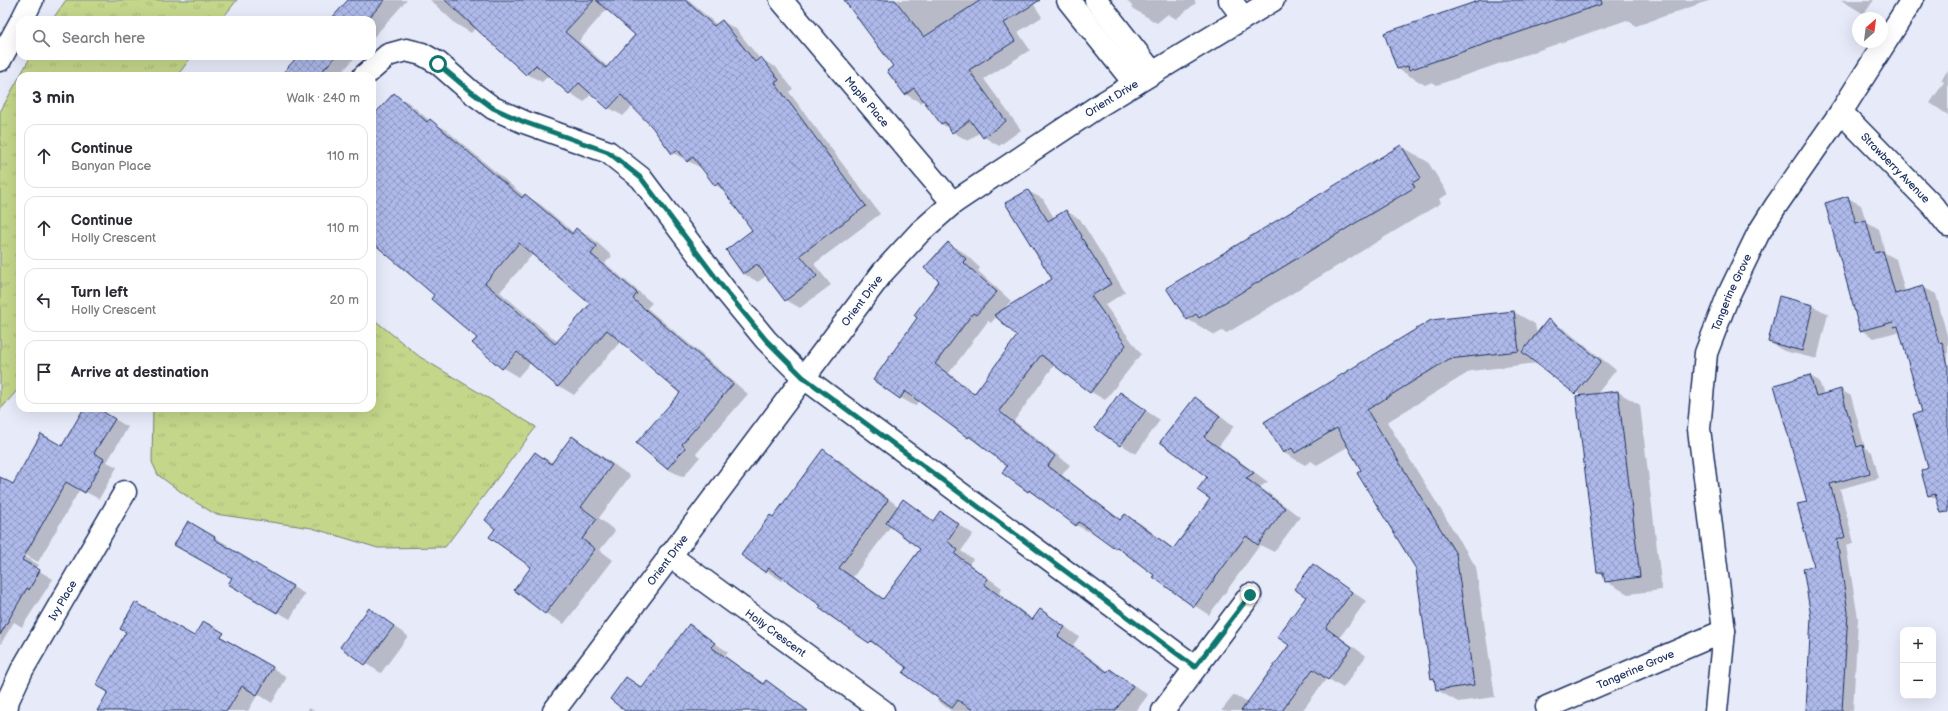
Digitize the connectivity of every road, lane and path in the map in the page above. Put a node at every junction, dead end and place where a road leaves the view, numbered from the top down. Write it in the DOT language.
graph roads {
  1 [pos="32,0"];
  2 [pos="781,0"];
  3 [pos="1068,0"];
  4 [pos="1096,0"];
  5 [pos="1230,0"];
  6 [pos="1273,0"];
  7 [pos="1912,0"];
  8 [pos="24,16"];
  9 [pos="1243,17"];
  10 [pos="16,30"];
  11 [pos="0,60"];
  12 [pos="369,72"];
  13 [pos="1153,73"];
  14 [pos="1135,84"];
  15 [pos="1842,112"];
  16 [pos="953,203"];
  17 [pos="1948,225"];
  18 [pos="803,377"];
  19 [pos="125,492"];
  20 [pos="669,555"];
  21 [pos="1250,595"];
  22 [pos="1724,631"];
  23 [pos="1195,667"];
  24 [pos="1547,708"];
  25 [pos="6,711"];
  26 [pos="554,711"];
  27 [pos="883,711"];
  28 [pos="1163,711"];
  29 [pos="1716,711"];
  1 -- 8 [label="street"];
  2 -- 16 [label="street, Maple Place"];
  3 -- 14 [label="street"];
  4 -- 13 [label="street"];
  5 -- 9 [label="street"];
  6 -- 9 [label="street, Orient Drive"];
  7 -- 15 [label="street, Tangerine Grove"];
  9 -- 13 [label="street, Orient Drive"];
  10 -- 11 [label="street"];
  12 -- 18 [label="street"];
  13 -- 14 [label="street, Orient Drive"];
  14 -- 16 [label="street, Orient Drive"];
  15 -- 17 [label="street, Strawberry Avenue"];
  15 -- 22 [label="street, Tangerine Grove"];
  16 -- 18 [label="street, Orient Drive"];
  18 -- 20 [label="street, Orient Drive"];
  18 -- 23 [label="street"];
  19 -- 25 [label="street, Ivy Place"];
  20 -- 26 [label="street, Orient Drive"];
  20 -- 27 [label="street, Holly Crescent"];
  21 -- 23 [label="street"];
  22 -- 24 [label="street, Tangerine Grove"];
  22 -- 29 [label="street, Tangerine Grove"];
  23 -- 28 [label="street"];
}
